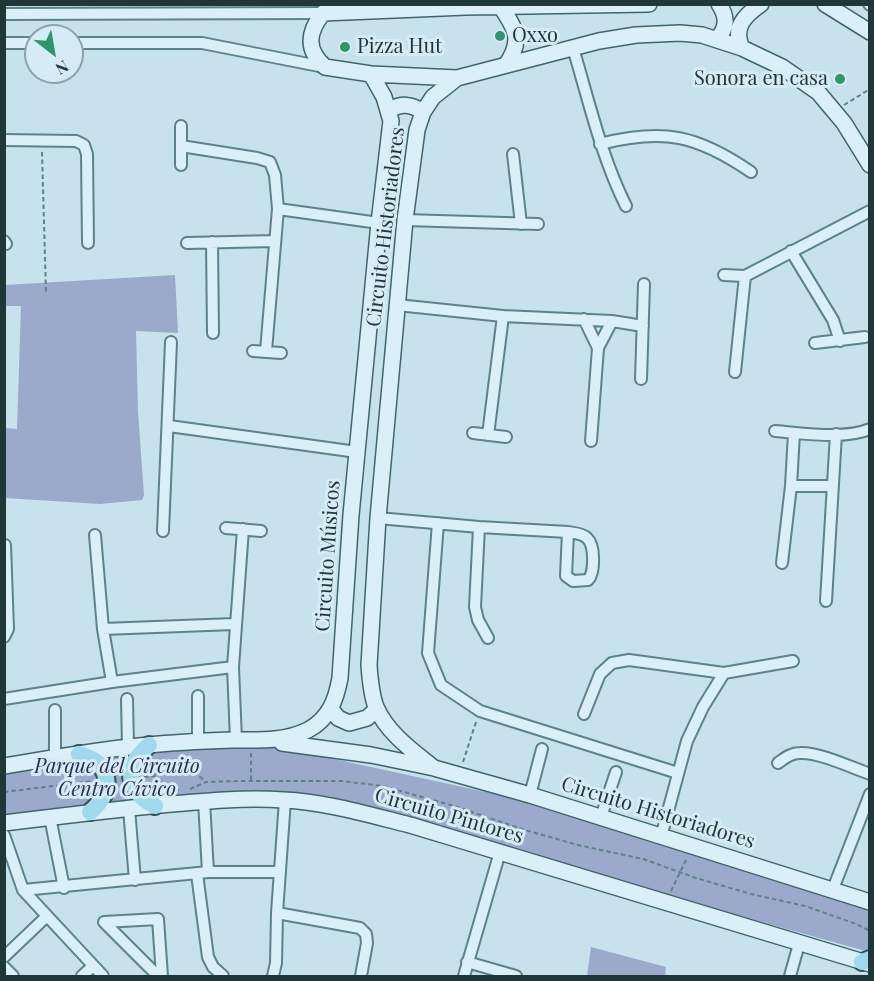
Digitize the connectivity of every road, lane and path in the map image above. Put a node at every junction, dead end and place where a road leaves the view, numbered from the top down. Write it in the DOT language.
graph roads {
  1 [pos="649,4"];
  2 [pos="719,4"];
  3 [pos="761,4"];
  4 [pos="826,4"];
  5 [pos="577,5"];
  6 [pos="465,6"];
  7 [pos="501,7"];
  8 [pos="378,8"];
  9 [pos="68,9"];
  10 [pos="314,10"];
  11 [pos="4,14"];
  12 [pos="870,32"];
  13 [pos="717,39"];
  14 [pos="4,43"];
  15 [pos="24,43"];
  16 [pos="84,43"];
  17 [pos="573,48"];
  18 [pos="742,48"];
  19 [pos="506,65"];
  20 [pos="325,67"];
  21 [pos="371,74"];
  22 [pos="456,78"];
  23 [pos="870,89"];
  24 [pos="389,110"];
  25 [pos="835,111"];
  26 [pos="423,112"];
  27 [pos="181,126"];
  28 [pos="4,140"];
  29 [pos="42,140"];
  30 [pos="600,144"];
  31 [pos="181,146"];
  32 [pos="513,154"];
  33 [pos="181,165"];
  34 [pos="870,165"];
  35 [pos="751,172"];
  36 [pos="626,206"];
  37 [pos="278,209"];
  38 [pos="870,211"];
  39 [pos="405,220"];
  40 [pos="379,223"];
  41 [pos="521,224"];
  42 [pos="538,224"];
  43 [pos="212,242"];
  44 [pos="275,242"];
  45 [pos="88,243"];
  46 [pos="187,243"];
  47 [pos="791,251"];
  48 [pos="724,275"];
  49 [pos="744,276"];
  50 [pos="644,284"];
  51 [pos="46,293"];
  52 [pos="397,305"];
  53 [pos="503,316"];
  54 [pos="584,319"];
  55 [pos="612,321"];
  56 [pos="643,326"];
  57 [pos="213,333"];
  58 [pos="865,337"];
  59 [pos="840,341"];
  60 [pos="171,342"];
  61 [pos="815,343"];
  62 [pos="598,348"];
  63 [pos="253,351"];
  64 [pos="266,351"];
  65 [pos="281,353"];
  66 [pos="735,372"];
  67 [pos="641,379"];
  68 [pos="169,426"];
  69 [pos="870,429"];
  70 [pos="775,431"];
  71 [pos="473,433"];
  72 [pos="794,433"];
  73 [pos="836,434"];
  74 [pos="488,435"];
  75 [pos="506,437"];
  76 [pos="591,441"];
  77 [pos="357,452"];
  78 [pos="791,486"];
  79 [pos="833,486"];
  80 [pos="378,518"];
  81 [pos="438,523"];
  82 [pos="479,527"];
  83 [pos="226,528"];
  84 [pos="243,530"];
  85 [pos="163,531"];
  86 [pos="261,531"];
  87 [pos="568,532"];
  88 [pos="95,535"];
  89 [pos="5,545"];
  90 [pos="782,563"];
  91 [pos="826,601"];
  92 [pos="234,624"];
  93 [pos="103,629"];
  94 [pos="4,637"];
  95 [pos="488,638"];
  96 [pos="793,661"];
  97 [pos="233,667"];
  98 [pos="724,673"];
  99 [pos="112,682"];
  100 [pos="198,696"];
  101 [pos="4,699"];
  102 [pos="127,699"];
  103 [pos="331,709"];
  104 [pos="377,709"];
  105 [pos="55,710"];
  106 [pos="480,711"];
  107 [pos="584,714"];
  108 [pos="251,740"];
  109 [pos="198,741"];
  110 [pos="149,745"];
  111 [pos="128,747"];
  112 [pos="542,749"];
  113 [pos="79,754"];
  114 [pos="55,758"];
  115 [pos="462,762"];
  116 [pos="778,763"];
  117 [pos="4,766"];
  118 [pos="434,768"];
  119 [pos="616,772"];
  120 [pos="678,773"];
  121 [pos="870,774"];
  122 [pos="154,776"];
  123 [pos="131,778"];
  124 [pos="107,780"];
  125 [pos="251,781"];
  126 [pos="206,782"];
  127 [pos="4,792"];
  128 [pos="870,794"];
  129 [pos="530,795"];
  130 [pos="252,799"];
  131 [pos="285,800"];
  132 [pos="204,801"];
  133 [pos="155,806"];
  134 [pos="129,809"];
  135 [pos="90,812"];
  136 [pos="50,817"];
  137 [pos="600,817"];
  138 [pos="4,823"];
  139 [pos="4,835"];
  140 [pos="661,837"];
  141 [pos="692,847"];
  142 [pos="501,852"];
  143 [pos="680,871"];
  144 [pos="280,872"];
  145 [pos="203,873"];
  146 [pos="135,880"];
  147 [pos="64,888"];
  148 [pos="833,889"];
  149 [pos="23,890"];
  150 [pos="665,901"];
  151 [pos="870,902"];
  152 [pos="277,913"];
  153 [pos="47,916"];
  154 [pos="870,931"];
  155 [pos="799,944"];
  156 [pos="4,957"];
  157 [pos="867,961"];
  158 [pos="468,962"];
  159 [pos="93,966"];
  160 [pos="4,967"];
  161 [pos="13,976"];
  162 [pos="82,976"];
  163 [pos="103,976"];
  164 [pos="160,976"];
  165 [pos="223,976"];
  166 [pos="273,976"];
  167 [pos="361,976"];
  168 [pos="464,976"];
  169 [pos="515,976"];
  170 [pos="790,976"];
  1 -- 5 [label="street"];
  2 -- 13 [label="street"];
  3 -- 18 [label="street"];
  4 -- 12 [label="street"];
  5 -- 7 [label="street"];
  6 -- 7 [label="street"];
  6 -- 8 [label="street"];
  7 -- 19 [label="street"];
  8 -- 10 [label="street"];
  9 -- 10 [label="street"];
  9 -- 11 [label="street"];
  10 -- 20 [label="street"];
  13 -- 17 [label="street, Circuito Historiadores"];
  13 -- 18 [label="street, Circuito Historiadores"];
  14 -- 15 [label="street"];
  16 -- 20 [label="street"];
  17 -- 19 [label="street, Circuito Historiadores"];
  17 -- 30 [label="street"];
  18 -- 25 [label="street, Circuito Historiadores"];
  19 -- 22 [label="street, Circuito Historiadores"];
  20 -- 21 [label="street"];
  21 -- 22 [label="street"];
  21 -- 24 [label="street, Circuito Músicos"];
  22 -- 26 [label="street, Circuito Historiadores"];
  23 -- 25 [label="path"];
  24 -- 26 [label="street"];
  24 -- 40 [label="street, Circuito Músicos"];
  25 -- 34 [label="street, Circuito Historiadores"];
  26 -- 39 [label="street, Circuito Historiadores"];
  27 -- 31 [label="street"];
  28 -- 29 [label="street"];
  29 -- 45 [label="street"];
  29 -- 51 [label="path"];
  30 -- 35 [label="street"];
  30 -- 36 [label="street"];
  31 -- 33 [label="street"];
  31 -- 37 [label="street"];
  32 -- 41 [label="street"];
  37 -- 40 [label="street"];
  37 -- 44 [label="street"];
  38 -- 47 [label="street"];
  39 -- 41 [label="street"];
  39 -- 52 [label="street, Circuito Historiadores"];
  40 -- 77 [label="street, Circuito Músicos"];
  41 -- 42 [label="street"];
  43 -- 44 [label="street"];
  43 -- 46 [label="street"];
  43 -- 57 [label="street"];
  44 -- 64 [label="street"];
  47 -- 49 [label="street"];
  47 -- 59 [label="street"];
  48 -- 49 [label="street"];
  49 -- 66 [label="street"];
  50 -- 56 [label="street"];
  52 -- 53 [label="street"];
  52 -- 80 [label="street, Circuito Historiadores"];
  53 -- 54 [label="street"];
  53 -- 74 [label="street"];
  54 -- 55 [label="street"];
  54 -- 62 [label="street"];
  55 -- 56 [label="street"];
  55 -- 62 [label="street"];
  56 -- 67 [label="street"];
  58 -- 59 [label="street"];
  59 -- 61 [label="street"];
  60 -- 68 [label="street"];
  62 -- 76 [label="street"];
  63 -- 64 [label="street"];
  64 -- 65 [label="street"];
  68 -- 77 [label="street"];
  68 -- 85 [label="street"];
  69 -- 73 [label="street"];
  70 -- 72 [label="street"];
  71 -- 74 [label="street"];
  72 -- 73 [label="street"];
  72 -- 78 [label="street"];
  73 -- 79 [label="street"];
  74 -- 75 [label="street"];
  77 -- 103 [label="street, Circuito Músicos"];
  78 -- 79 [label="street"];
  78 -- 90 [label="street"];
  79 -- 91 [label="street"];
  80 -- 81 [label="street"];
  80 -- 104 [label="street, Circuito Historiadores"];
  81 -- 82 [label="street"];
  81 -- 106 [label="street"];
  82 -- 87 [label="street"];
  82 -- 95 [label="street"];
  83 -- 84 [label="street"];
  84 -- 86 [label="street"];
  84 -- 92 [label="street"];
  87 -- 87 [label="street"];
  88 -- 93 [label="street"];
  89 -- 94 [label="street"];
  92 -- 93 [label="street"];
  92 -- 97 [label="street"];
  93 -- 99 [label="street"];
  96 -- 98 [label="street"];
  97 -- 99 [label="street"];
  97 -- 108 [label="street"];
  98 -- 107 [label="street"];
  98 -- 120 [label="street"];
  99 -- 101 [label="street"];
  100 -- 109 [label="street"];
  102 -- 111 [label="street"];
  103 -- 104 [label="street"];
  103 -- 108 [label="street"];
  104 -- 118 [label="street, Circuito Historiadores"];
  105 -- 114 [label="street"];
  106 -- 115 [label="path"];
  106 -- 120 [label="street"];
  108 -- 109 [label="street"];
  108 -- 118 [label="street, Circuito Historiadores"];
  108 -- 125 [label="path"];
  109 -- 110 [label="street"];
  110 -- 111 [label="street"];
  110 -- 123 [label="main road"];
  111 -- 113 [label="street"];
  112 -- 129 [label="street"];
  113 -- 114 [label="street"];
  113 -- 124 [label="main road"];
  114 -- 117 [label="street"];
  116 -- 121 [label="street"];
  118 -- 129 [label="street, Circuito Historiadores"];
  119 -- 137 [label="street"];
  120 -- 140 [label="street"];
  122 -- 123 [label="path"];
  122 -- 126 [label="path"];
  122 -- 126 [label="path"];
  123 -- 133 [label="main road"];
  124 -- 127 [label="path"];
  124 -- 135 [label="main road"];
  125 -- 126 [label="path"];
  125 -- 130 [label="path"];
  125 -- 143 [label="path"];
  128 -- 148 [label="street"];
  129 -- 137 [label="street, Circuito Historiadores"];
  130 -- 131 [label="street, Circuito Pintores"];
  130 -- 132 [label="street, Circuito Pintores"];
  131 -- 142 [label="street, Circuito Pintores"];
  131 -- 144 [label="street"];
  132 -- 133 [label="street, Circuito Pintores"];
  132 -- 145 [label="street"];
  133 -- 134 [label="street, Circuito Pintores"];
  134 -- 135 [label="street, Circuito Pintores"];
  134 -- 146 [label="street"];
  135 -- 136 [label="street, Circuito Pintores"];
  136 -- 138 [label="street, Circuito Pintores"];
  136 -- 147 [label="street"];
  137 -- 140 [label="street, Circuito Historiadores"];
  139 -- 149 [label="street"];
  140 -- 141 [label="street, Circuito Historiadores"];
  141 -- 143 [label="path"];
  141 -- 148 [label="street, Circuito Historiadores"];
  142 -- 150 [label="street, Circuito Pintores"];
  142 -- 158 [label="street"];
  143 -- 150 [label="path"];
  143 -- 154 [label="path"];
  144 -- 145 [label="street"];
  144 -- 152 [label="street"];
  145 -- 146 [label="street"];
  145 -- 165 [label="street"];
  146 -- 147 [label="street"];
  147 -- 149 [label="street"];
  148 -- 151 [label="street, Circuito Historiadores"];
  149 -- 153 [label="street"];
  150 -- 155 [label="street, Circuito Pintores"];
  152 -- 166 [label="street"];
  152 -- 167 [label="street"];
  153 -- 156 [label="street"];
  153 -- 159 [label="street"];
  155 -- 157 [label="street, Circuito Pintores"];
  155 -- 170 [label="street"];
  158 -- 168 [label="street"];
  158 -- 169 [label="street"];
  159 -- 162 [label="street"];
  159 -- 163 [label="street"];
  160 -- 161 [label="street"];
  164 -- 164 [label="street"];
}
